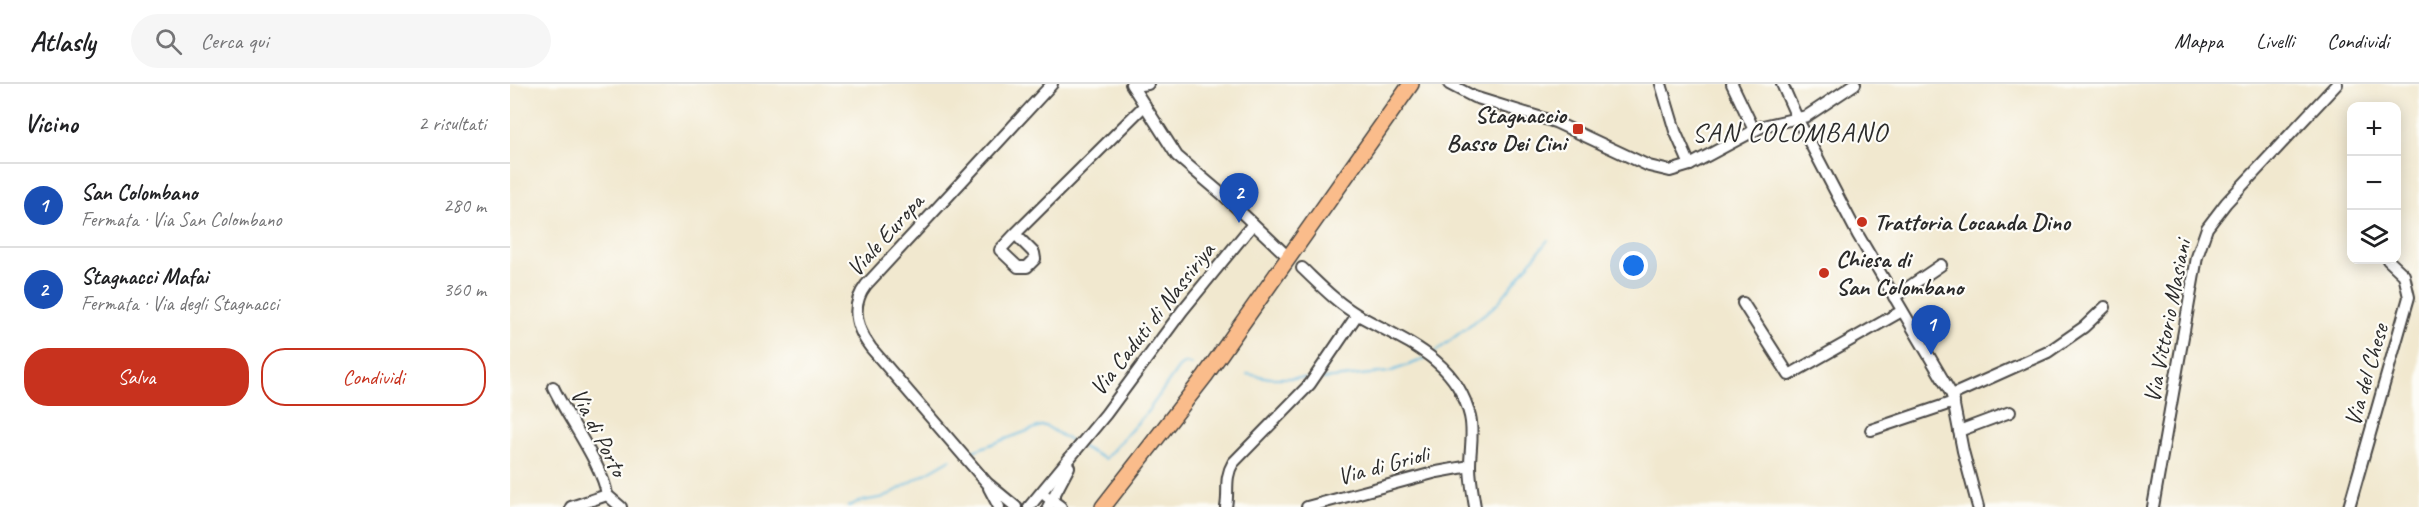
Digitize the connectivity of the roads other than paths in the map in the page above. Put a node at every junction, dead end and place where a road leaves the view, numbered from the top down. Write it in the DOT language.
graph roads {
  1 [pos="1052,84"];
  2 [pos="1148,84"];
  3 [pos="1412,84"];
  4 [pos="1423,84"];
  5 [pos="1449,84"];
  6 [pos="1661,84"];
  7 [pos="1732,84"];
  8 [pos="1782,84"];
  9 [pos="1855,84"];
  10 [pos="2337,84"];
  11 [pos="1132,85"];
  12 [pos="1145,105"];
  13 [pos="1798,120"];
  14 [pos="1754,130"];
  15 [pos="1690,165"];
  16 [pos="1253,224"];
  17 [pos="1015,234"];
  18 [pos="1284,252"];
  19 [pos="2393,264"];
  20 [pos="1941,265"];
  21 [pos="1302,268"];
  22 [pos="1893,297"];
  23 [pos="1743,303"];
  24 [pos="2105,307"];
  25 [pos="1902,311"];
  26 [pos="1357,315"];
  27 [pos="553,387"];
  28 [pos="1953,399"];
  29 [pos="2010,412"];
  30 [pos="1871,430"];
  31 [pos="1959,431"];
  32 [pos="1470,466"];
  33 [pos="987,483"];
  34 [pos="607,495"];
  35 [pos="1051,495"];
  36 [pos="1229,504"];
  37 [pos="571,507"];
  38 [pos="621,507"];
  39 [pos="999,507"];
  40 [pos="1016,507"];
  41 [pos="1029,507"];
  42 [pos="1061,507"];
  43 [pos="1103,507"];
  44 [pos="1115,507"];
  45 [pos="1307,507"];
  46 [pos="1475,507"];
  47 [pos="1978,507"];
  48 [pos="2153,507"];
  49 [pos="2349,507"];
  1 -- 33 [label="street, Viale Europa"];
  2 -- 11 [label="street"];
  3 -- 43 [label="highway"];
  4 -- 44 [label="highway"];
  5 -- 15 [label="street"];
  6 -- 15 [label="street"];
  7 -- 14 [label="street"];
  8 -- 13 [label="street"];
  9 -- 13 [label="street"];
  10 -- 48 [label="street, Via Vittorio Masiani"];
  11 -- 12 [label="street"];
  12 -- 16 [label="street"];
  12 -- 17 [label="street"];
  13 -- 14 [label="street"];
  13 -- 22 [label="street"];
  14 -- 15 [label="street"];
  16 -- 18 [label="street"];
  16 -- 35 [label="street, Via Caduti di Nassiriya"];
  19 -- 49 [label="street, Via del Chese"];
  20 -- 22 [label="street"];
  21 -- 26 [label="street"];
  22 -- 25 [label="street"];
  23 -- 25 [label="street"];
  24 -- 28 [label="street"];
  25 -- 28 [label="street"];
  26 -- 32 [label="street"];
  26 -- 36 [label="street"];
  27 -- 34 [label="street, Via di Porto"];
  28 -- 30 [label="street"];
  28 -- 31 [label="street"];
  29 -- 31 [label="street"];
  31 -- 47 [label="street"];
  32 -- 45 [label="street, Via di Grioli"];
  32 -- 46 [label="street"];
  33 -- 39 [label="street, Viale Europa"];
  33 -- 40 [label="street, Viale Europa"];
  34 -- 37 [label="street, Via di Porto"];
  34 -- 38 [label="street, Via di Porto"];
  35 -- 41 [label="street"];
  35 -- 42 [label="street"];
}
